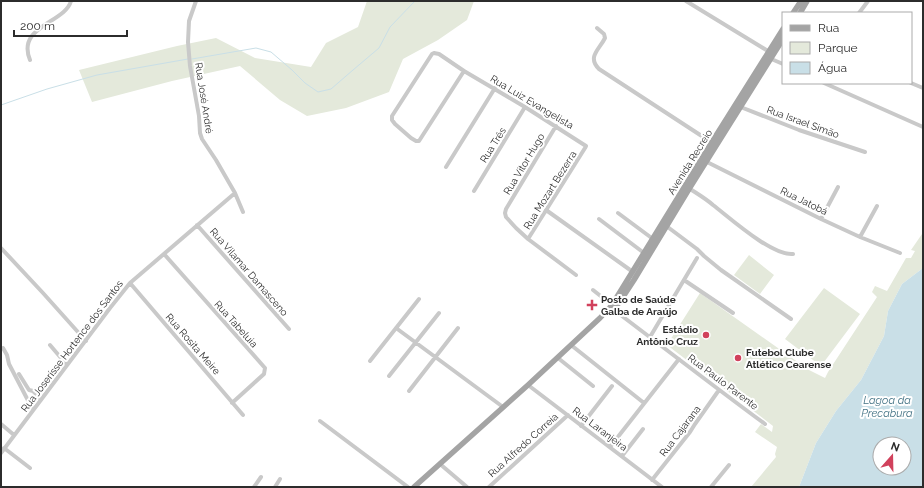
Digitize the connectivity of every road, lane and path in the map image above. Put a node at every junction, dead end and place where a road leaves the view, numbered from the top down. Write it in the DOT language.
graph roads {
  1 [pos="71,1"];
  2 [pos="196,1"];
  3 [pos="686,1"];
  4 [pos="804,1"];
  5 [pos="868,1"];
  6 [pos="794,12"];
  7 [pos="800,12"];
  8 [pos="861,12"];
  9 [pos="597,28"];
  10 [pos="782,31"];
  11 [pos="782,40"];
  12 [pos="768,56"];
  13 [pos="30,60"];
  14 [pos="782,63"];
  15 [pos="465,71"];
  16 [pos="912,83"];
  17 [pos="826,84"];
  18 [pos="494,88"];
  19 [pos="923,88"];
  20 [pos="738,106"];
  21 [pos="525,107"];
  22 [pos="556,126"];
  23 [pos="923,127"];
  24 [pos="714,144"];
  25 [pos="585,148"];
  26 [pos="865,152"];
  27 [pos="704,161"];
  28 [pos="446,167"];
  29 [pos="687,187"];
  30 [pos="838,187"];
  31 [pos="474,191"];
  32 [pos="235,193"];
  33 [pos="877,206"];
  34 [pos="546,210"];
  35 [pos="243,212"];
  36 [pos="618,213"];
  37 [pos="599,219"];
  38 [pos="821,219"];
  39 [pos="197,225"];
  40 [pos="665,225"];
  41 [pos="860,237"];
  42 [pos="528,239"];
  43 [pos="653,239"];
  44 [pos="1,248"];
  45 [pos="644,253"];
  46 [pos="900,253"];
  47 [pos="164,254"];
  48 [pos="793,254"];
  49 [pos="697,258"];
  50 [pos="633,272"];
  51 [pos="576,275"];
  52 [pos="684,280"];
  53 [pos="130,283"];
  54 [pos="593,290"];
  55 [pos="419,299"];
  56 [pos="613,306"];
  57 [pos="439,313"];
  58 [pos="732,313"];
  59 [pos="790,319"];
  60 [pos="396,328"];
  61 [pos="458,328"];
  62 [pos="289,329"];
  63 [pos="650,337"];
  64 [pos="86,341"];
  65 [pos="416,342"];
  66 [pos="50,345"];
  67 [pos="571,345"];
  68 [pos="3,348"];
  69 [pos="436,357"];
  70 [pos="558,358"];
  71 [pos="679,358"];
  72 [pos="370,362"];
  73 [pos="67,365"];
  74 [pos="19,374"];
  75 [pos="389,376"];
  76 [pos="528,384"];
  77 [pos="593,386"];
  78 [pos="612,386"];
  79 [pos="719,390"];
  80 [pos="409,391"];
  81 [pos="41,400"];
  82 [pos="232,403"];
  83 [pos="644,403"];
  84 [pos="503,407"];
  85 [pos="33,410"];
  86 [pos="568,415"];
  87 [pos="243,416"];
  88 [pos="320,421"];
  89 [pos="1,424"];
  90 [pos="765,424"];
  91 [pos="581,426"];
  92 [pos="643,429"];
  93 [pos="14,435"];
  94 [pos="610,447"];
  95 [pos="4,448"];
  96 [pos="1,452"];
  97 [pos="622,456"];
  98 [pos="440,464"];
  99 [pos="729,464"];
  100 [pos="30,468"];
  101 [pos="261,477"];
  102 [pos="280,479"];
  103 [pos="652,480"];
  104 [pos="254,487"];
  105 [pos="275,487"];
  106 [pos="408,487"];
  107 [pos="414,487"];
  108 [pos="467,487"];
  109 [pos="489,487"];
  110 [pos="662,487"];
  111 [pos="711,487"];
  1 -- 13 [label="street"];
  2 -- 32 [label="street, Rua José André"];
  3 -- 12 [label="street"];
  4 -- 6 [label="main road"];
  4 -- 7 [label="main road"];
  5 -- 8 [label="street"];
  9 -- 24 [label="street"];
  10 -- 12 [label="main road, Avenida Recreio"];
  11 -- 12 [label="main road, Avenida Recreio"];
  12 -- 14 [label="street"];
  12 -- 20 [label="main road, Avenida Recreio"];
  15 -- 15 [label="street, Rua Luiz Evangelista"];
  15 -- 18 [label="street, Rua Luiz Evangelista"];
  16 -- 19 [label="street"];
  17 -- 23 [label="street"];
  18 -- 21 [label="street, Rua Luiz Evangelista"];
  18 -- 28 [label="street"];
  20 -- 24 [label="main road, Avenida Recreio"];
  20 -- 26 [label="street, Rua Israel Simão"];
  21 -- 22 [label="street, Rua Luiz Evangelista"];
  21 -- 31 [label="street, Rua Três"];
  22 -- 25 [label="street, Rua Luiz Evangelista"];
  22 -- 42 [label="street, Rua Vitor Hugo"];
  24 -- 27 [label="main road, Avenida Recreio"];
  25 -- 34 [label="street, Rua Mozart Bezerra"];
  27 -- 29 [label="main road, Avenida Recreio"];
  27 -- 38 [label="street, Rua Jatobá"];
  29 -- 40 [label="main road, Avenida Recreio"];
  29 -- 48 [label="street"];
  30 -- 38 [label="street"];
  32 -- 35 [label="street, Rua José André"];
  32 -- 39 [label="street, Rua Joserísse Hortence dos Santos"];
  33 -- 41 [label="street"];
  34 -- 42 [label="street, Rua Mozart Bezerra"];
  34 -- 50 [label="street"];
  36 -- 43 [label="street"];
  37 -- 45 [label="street"];
  38 -- 41 [label="street, Rua Jatobá"];
  39 -- 47 [label="street, Rua Joserísse Hortence dos Santos"];
  39 -- 62 [label="street, Rua Vilamar Damasceno"];
  40 -- 43 [label="main road, Avenida Recreio"];
  40 -- 56 [label="main road, Avenida Recreio"];
  40 -- 59 [label="street"];
  41 -- 46 [label="street, Rua Jatobá"];
  42 -- 51 [label="street"];
  43 -- 45 [label="main road, Avenida Recreio"];
  44 -- 64 [label="street"];
  45 -- 50 [label="main road, Avenida Recreio"];
  47 -- 53 [label="street, Rua Joserísse Hortence dos Santos"];
  47 -- 82 [label="street, Rua Tabeluia"];
  49 -- 52 [label="street"];
  50 -- 56 [label="main road, Avenida Recreio"];
  52 -- 58 [label="street"];
  52 -- 63 [label="street"];
  53 -- 64 [label="street, Rua Joserísse Hortence dos Santos"];
  53 -- 82 [label="street, Rua Rosita Meire"];
  54 -- 56 [label="street, Rua Paulo Parente"];
  55 -- 60 [label="street"];
  56 -- 63 [label="street, Rua Paulo Parente"];
  56 -- 67 [label="main road"];
  57 -- 65 [label="street"];
  60 -- 65 [label="street"];
  60 -- 72 [label="street"];
  61 -- 69 [label="street"];
  63 -- 71 [label="street, Rua Paulo Parente"];
  64 -- 73 [label="street, Rua Joserísse Hortence dos Santos"];
  65 -- 69 [label="street"];
  65 -- 75 [label="street"];
  66 -- 73 [label="street"];
  67 -- 70 [label="main road"];
  67 -- 83 [label="street"];
  68 -- 85 [label="street"];
  69 -- 80 [label="street"];
  69 -- 84 [label="street"];
  70 -- 76 [label="main road"];
  70 -- 77 [label="street"];
  71 -- 79 [label="street, Rua Paulo Parente"];
  71 -- 83 [label="street"];
  73 -- 81 [label="street, Rua Joserísse Hortence dos Santos"];
  74 -- 81 [label="street"];
  76 -- 84 [label="main road"];
  76 -- 86 [label="street, Rua Laranjeira"];
  78 -- 91 [label="street"];
  79 -- 90 [label="street, Rua Paulo Parente"];
  79 -- 103 [label="street, Rua Cajarana"];
  81 -- 85 [label="street, Rua Joserísse Hortence dos Santos"];
  82 -- 87 [label="street, Rua Rosita Meire"];
  83 -- 94 [label="street"];
  84 -- 98 [label="main road"];
  85 -- 93 [label="street, Rua Joserísse Hortence dos Santos"];
  86 -- 91 [label="street, Rua Laranjeira"];
  86 -- 109 [label="street, Rua Alfredo Correia"];
  88 -- 106 [label="street"];
  89 -- 93 [label="street"];
  91 -- 94 [label="street, Rua Laranjeira"];
  92 -- 97 [label="street"];
  93 -- 95 [label="street, Rua Joserísse Hortence dos Santos"];
  94 -- 97 [label="street, Rua Laranjeira"];
  95 -- 96 [label="street, Rua Joserísse Hortence dos Santos"];
  95 -- 100 [label="street"];
  97 -- 103 [label="street, Rua Laranjeira"];
  98 -- 107 [label="main road"];
  98 -- 108 [label="street"];
  99 -- 111 [label="street"];
  101 -- 104 [label="street"];
  102 -- 105 [label="street"];
  103 -- 110 [label="street, Rua Laranjeira"];
}
